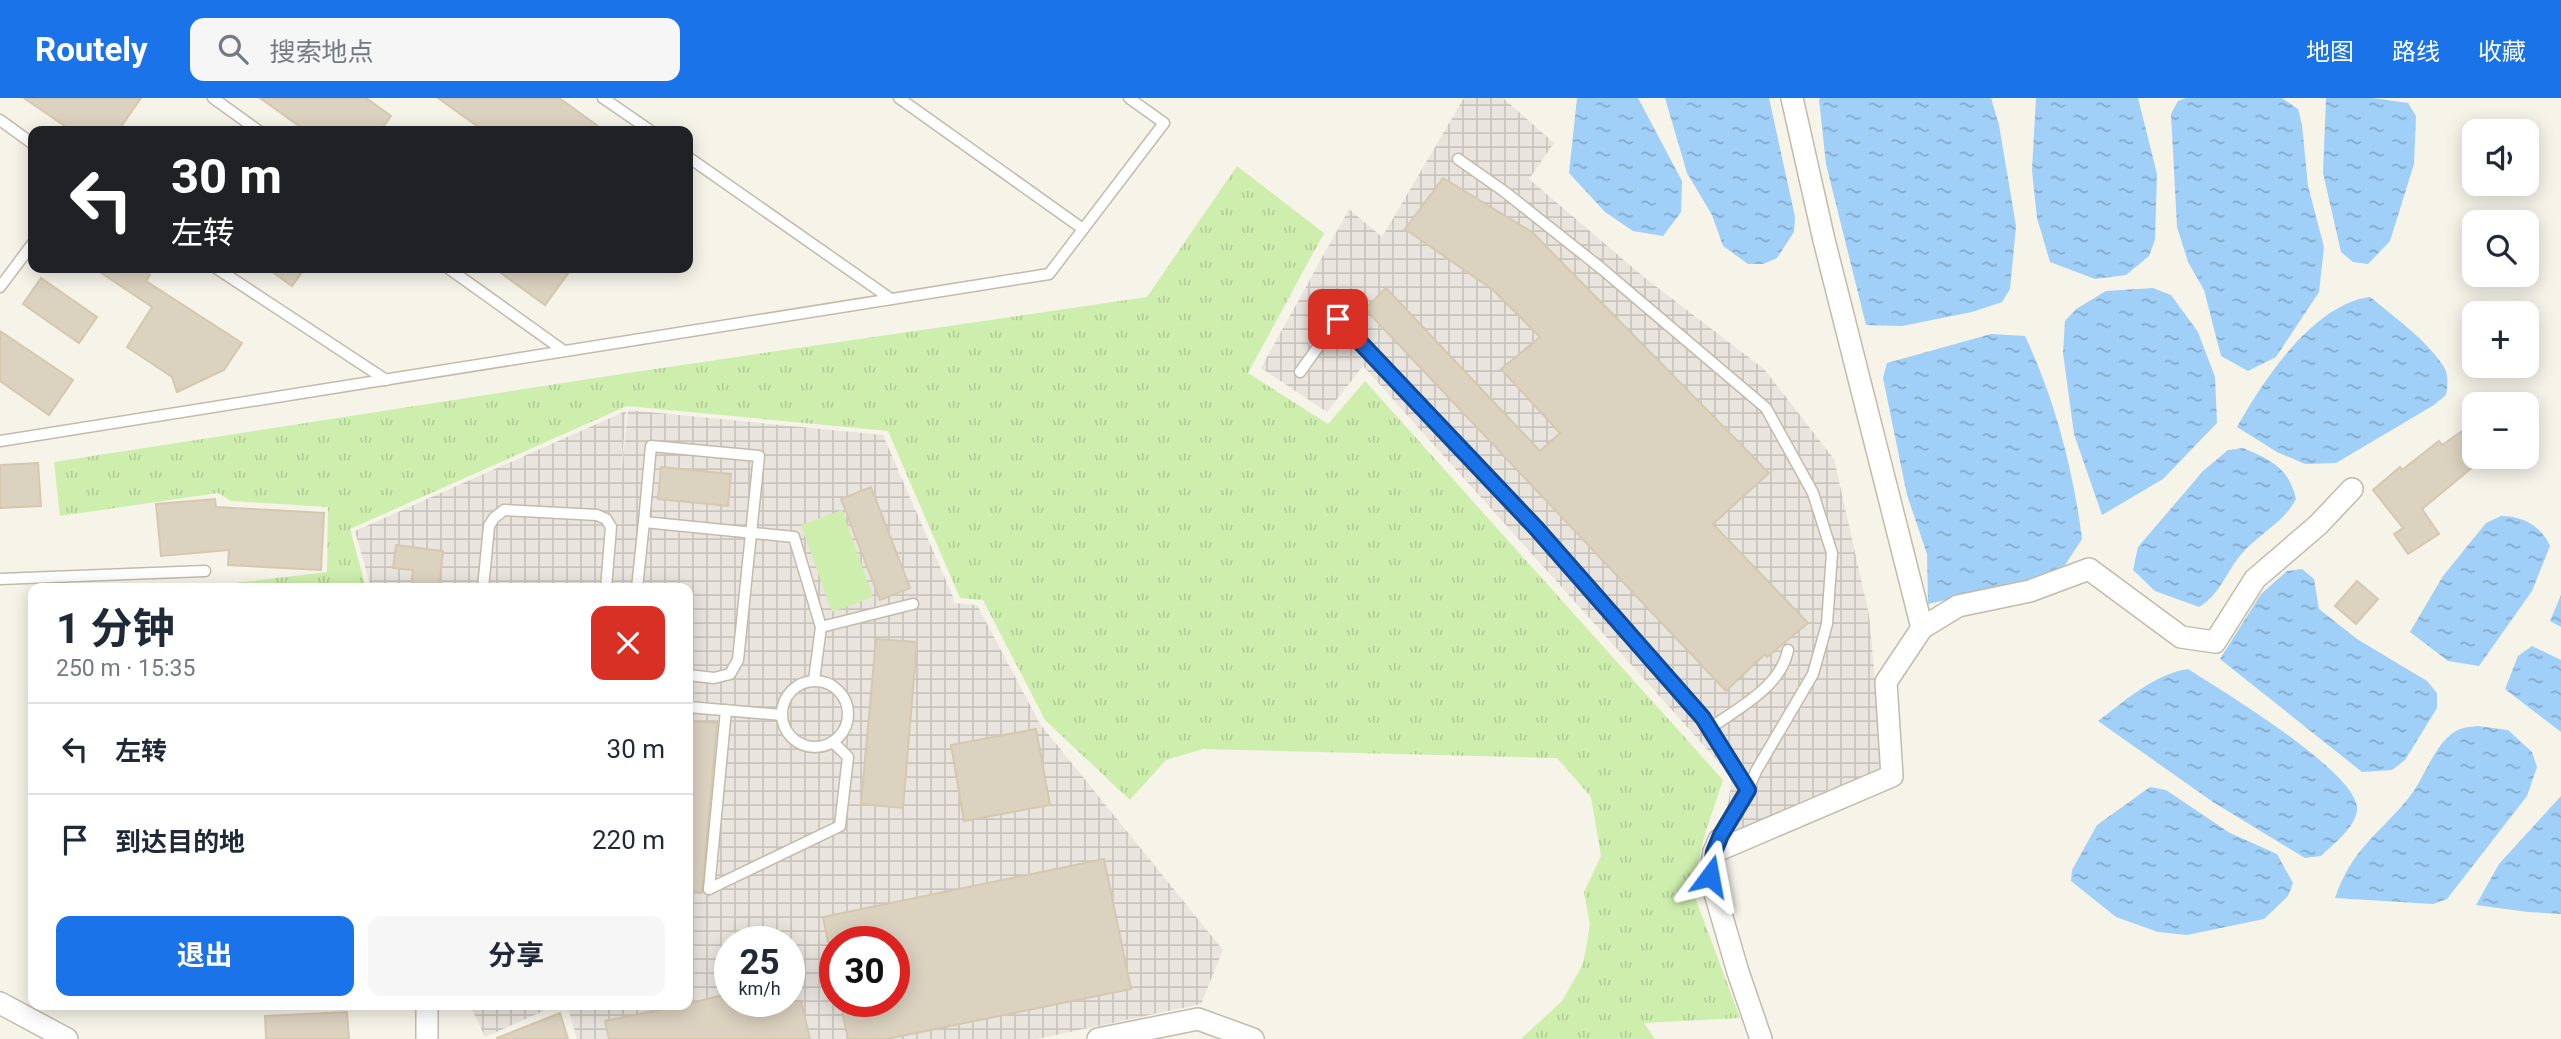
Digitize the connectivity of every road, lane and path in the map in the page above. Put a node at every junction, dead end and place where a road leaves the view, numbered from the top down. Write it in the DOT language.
graph roads {
  1 [pos="213,98"];
  2 [pos="603,98"];
  3 [pos="899,98"];
  4 [pos="1129,98"];
  5 [pos="1791,98"];
  6 [pos="0,120"];
  7 [pos="252,126"];
  8 [pos="644,126"];
  9 [pos="28,140"];
  10 [pos="1458,159"];
  11 [pos="693,160"];
  12 [pos="1083,229"];
  13 [pos="28,250"];
  14 [pos="224,273"];
  15 [pos="456,273"];
  16 [pos="0,288"];
  17 [pos="891,299"];
  18 [pos="564,351"];
  19 [pos="1300,372"];
  20 [pos="386,380"];
  21 [pos="0,441"];
  22 [pos="2352,489"];
  23 [pos="644,523"];
  24 [pos="752,533"];
  25 [pos="205,571"];
  26 [pos="0,579"];
  27 [pos="484,583"];
  28 [pos="606,583"];
  29 [pos="638,583"];
  30 [pos="913,604"];
  31 [pos="821,627"];
  32 [pos="1922,628"];
  33 [pos="1788,650"];
  34 [pos="693,676"];
  35 [pos="814,680"];
  36 [pos="693,707"];
  37 [pos="726,710"];
  38 [pos="782,715"];
  39 [pos="1709,729"];
  40 [pos="833,742"];
  41 [pos="1748,790"];
  42 [pos="1718,843"];
  43 [pos="0,1003"];
  44 [pos="427,1010"];
  45 [pos="1198,1019"];
  46 [pos="67,1039"];
  47 [pos="427,1039"];
  48 [pos="1098,1039"];
  49 [pos="1206,1039"];
  50 [pos="1253,1039"];
  51 [pos="1761,1039"];
  1 -- 7 [label="lane"];
  2 -- 8 [label="lane"];
  3 -- 12 [label="lane"];
  4 -- 12 [label="lane"];
  5 -- 32 [label="street"];
  6 -- 9 [label="lane"];
  10 -- 41 [label="lane"];
  11 -- 17 [label="lane"];
  12 -- 17 [label="lane"];
  13 -- 16 [label="lane"];
  14 -- 20 [label="lane"];
  15 -- 18 [label="lane"];
  17 -- 18 [label="lane"];
  18 -- 20 [label="lane"];
  19 -- 39 [label="lane"];
  20 -- 21 [label="lane"];
  22 -- 32 [label="street"];
  23 -- 24 [label="lane"];
  23 -- 24 [label="lane"];
  23 -- 29 [label="lane"];
  24 -- 31 [label="lane"];
  24 -- 34 [label="lane"];
  25 -- 26 [label="lane"];
  27 -- 28 [label="lane"];
  30 -- 31 [label="lane"];
  31 -- 35 [label="lane"];
  32 -- 42 [label="street"];
  33 -- 39 [label="lane"];
  35 -- 38 [label="lane"];
  35 -- 40 [label="lane"];
  36 -- 37 [label="lane"];
  37 -- 38 [label="lane"];
  37 -- 40 [label="lane"];
  38 -- 40 [label="lane"];
  39 -- 41 [label="lane"];
  41 -- 42 [label="lane"];
  42 -- 51 [label="street"];
  43 -- 46 [label="street"];
  44 -- 47 [label="street"];
  45 -- 48 [label="street"];
  45 -- 49 [label="street"];
  45 -- 50 [label="street"];
}
